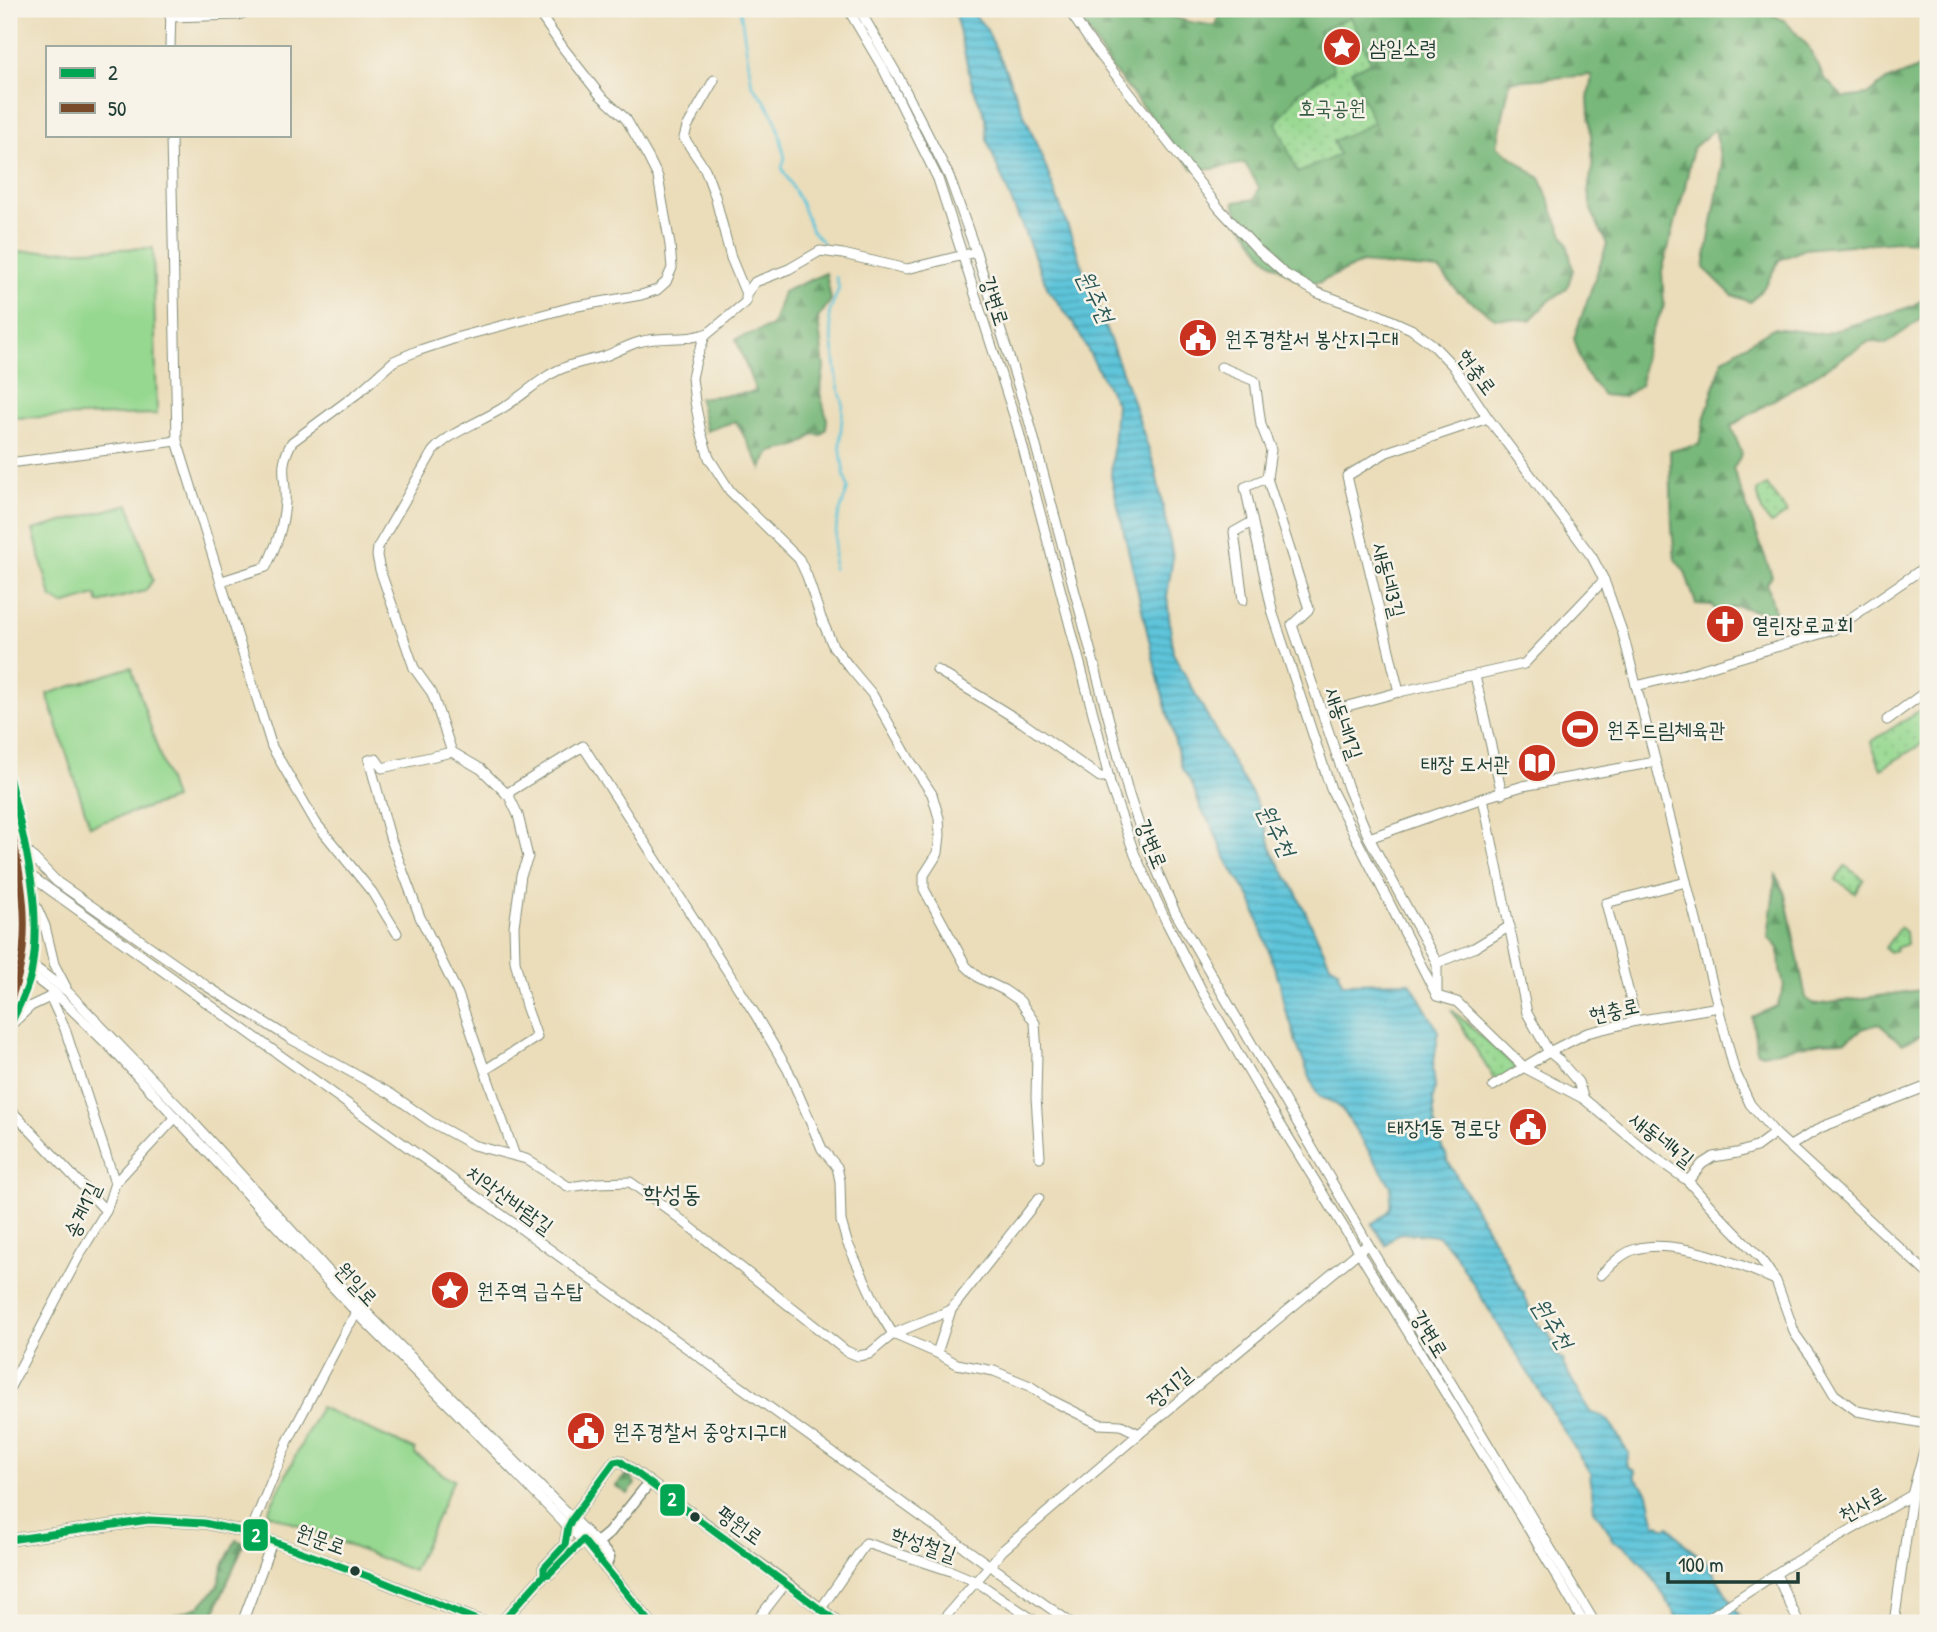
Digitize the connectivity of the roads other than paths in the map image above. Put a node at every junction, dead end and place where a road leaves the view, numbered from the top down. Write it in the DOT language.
graph roads {
  1 [pos="256,9"];
  2 [pos="536,9"];
  3 [pos="848,9"];
  4 [pos="859,9"];
  5 [pos="1068,9"];
  6 [pos="170,13"];
  7 [pos="170,46"];
  8 [pos="714,80"];
  9 [pos="171,136"];
  10 [pos="976,252"];
  11 [pos="962,256"];
  12 [pos="746,294"];
  13 [pos="712,331"];
  14 [pos="1221,367"];
  15 [pos="1488,418"];
  16 [pos="177,441"];
  17 [pos="9,463"];
  18 [pos="1267,478"];
  19 [pos="1252,522"];
  20 [pos="1928,565"];
  21 [pos="1604,580"];
  22 [pos="222,582"];
  23 [pos="1243,600"];
  24 [pos="937,670"];
  25 [pos="1475,676"];
  26 [pos="1636,686"];
  27 [pos="1928,690"];
  28 [pos="1399,692"];
  29 [pos="1322,713"];
  30 [pos="1887,720"];
  31 [pos="452,752"];
  32 [pos="1655,762"];
  33 [pos="9,776"];
  34 [pos="1109,777"];
  35 [pos="506,793"];
  36 [pos="1502,794"];
  37 [pos="1483,798"];
  38 [pos="1369,838"];
  39 [pos="28,852"];
  40 [pos="9,858"];
  41 [pos="1686,882"];
  42 [pos="13,894"];
  43 [pos="34,902"];
  44 [pos="9,904"];
  45 [pos="1510,926"];
  46 [pos="397,933"];
  47 [pos="13,961"];
  48 [pos="1437,963"];
  49 [pos="32,965"];
  50 [pos="31,975"];
  51 [pos="9,987"];
  52 [pos="68,992"];
  53 [pos="53,995"];
  54 [pos="1437,996"];
  55 [pos="1719,1007"];
  56 [pos="1636,1021"];
  57 [pos="9,1029"];
  58 [pos="1549,1052"];
  59 [pos="1525,1068"];
  60 [pos="485,1070"];
  61 [pos="1493,1086"];
  62 [pos="1928,1086"];
  63 [pos="1584,1099"];
  64 [pos="9,1108"];
  65 [pos="176,1117"];
  66 [pos="1774,1133"];
  67 [pos="1790,1146"];
  68 [pos="515,1156"];
  69 [pos="1040,1157"];
  70 [pos="1688,1181"];
  71 [pos="115,1183"];
  72 [pos="1039,1198"];
  73 [pos="106,1211"];
  74 [pos="1368,1244"];
  75 [pos="1359,1252"];
  76 [pos="1928,1274"];
  77 [pos="1601,1275"];
  78 [pos="1776,1281"];
  79 [pos="358,1310"];
  80 [pos="951,1310"];
  81 [pos="893,1334"];
  82 [pos="937,1353"];
  83 [pos="9,1389"];
  84 [pos="1928,1423"];
  85 [pos="1139,1434"];
  86 [pos="1928,1436"];
  87 [pos="649,1483"];
  88 [pos="1912,1496"];
  89 [pos="570,1523"];
  90 [pos="250,1533"];
  91 [pos="9,1540"];
  92 [pos="583,1540"];
  93 [pos="272,1542"];
  94 [pos="597,1543"];
  95 [pos="605,1567"];
  96 [pos="993,1567"];
  97 [pos="1776,1574"];
  98 [pos="544,1576"];
  99 [pos="977,1582"];
  100 [pos="786,1583"];
  101 [pos="820,1610"];
  102 [pos="242,1623"];
  103 [pos="489,1623"];
  104 [pos="501,1623"];
  105 [pos="651,1623"];
  106 [pos="755,1623"];
  107 [pos="839,1623"];
  108 [pos="940,1623"];
  109 [pos="1038,1623"];
  110 [pos="1070,1623"];
  111 [pos="1584,1623"];
  112 [pos="1595,1623"];
  113 [pos="1701,1623"];
  114 [pos="1799,1623"];
  115 [pos="1894,1623"];
  1 -- 6 [label="street"];
  2 -- 22 [label="street"];
  3 -- 11 [label="street, 강변로"];
  4 -- 10 [label="street, 강변로"];
  5 -- 15 [label="street, 현충로"];
  6 -- 7 [label="street"];
  8 -- 12 [label="street"];
  9 -- 16 [label="street"];
  10 -- 11 [label="street"];
  10 -- 74 [label="street, 강변로"];
  11 -- 12 [label="street"];
  11 -- 34 [label="street, 강변로"];
  12 -- 13 [label="street"];
  13 -- 31 [label="street"];
  13 -- 69 [label="street"];
  14 -- 18 [label="street, 새동네1길"];
  15 -- 21 [label="street, 현충로"];
  15 -- 28 [label="street, 새동네3길"];
  16 -- 17 [label="street"];
  16 -- 22 [label="street"];
  18 -- 19 [label="street"];
  18 -- 29 [label="street, 새동네1길"];
  19 -- 23 [label="street"];
  19 -- 54 [label="street"];
  20 -- 26 [label="street"];
  21 -- 25 [label="street"];
  21 -- 26 [label="street, 현충로"];
  22 -- 46 [label="street"];
  24 -- 34 [label="street"];
  25 -- 28 [label="street"];
  25 -- 36 [label="street"];
  26 -- 32 [label="street, 현충로"];
  27 -- 30 [label="street"];
  28 -- 29 [label="street"];
  29 -- 38 [label="street, 새동네1길"];
  31 -- 35 [label="street"];
  31 -- 60 [label="street"];
  32 -- 36 [label="street"];
  32 -- 41 [label="street, 현충로"];
  33 -- 39 [label="street"];
  34 -- 75 [label="street, 강변로"];
  35 -- 60 [label="street"];
  35 -- 81 [label="street"];
  36 -- 37 [label="street"];
  37 -- 38 [label="street"];
  37 -- 45 [label="street, 새동네4길"];
  38 -- 48 [label="street, 새동네1길"];
  39 -- 43 [label="street"];
  39 -- 68 [label="street"];
  40 -- 42 [label="street"];
  40 -- 96 [label="street, 치악산바람길, bridge"];
  41 -- 55 [label="street, 현충로"];
  41 -- 56 [label="street"];
  42 -- 44 [label="street"];
  42 -- 47 [label="street"];
  43 -- 49 [label="street"];
  43 -- 52 [label="street"];
  45 -- 48 [label="street"];
  45 -- 58 [label="street, 새동네4길"];
  47 -- 49 [label="street, 원일로"];
  47 -- 50 [label="street, 원일로"];
  47 -- 51 [label="street"];
  48 -- 54 [label="street, 새동네1길"];
  49 -- 50 [label="street"];
  49 -- 52 [label="street, 원일로"];
  50 -- 53 [label="street, 원일로"];
  50 -- 57 [label="street"];
  52 -- 79 [label="street, 원일로"];
  53 -- 57 [label="street"];
  53 -- 65 [label="street, 원일로"];
  53 -- 71 [label="street, 송계1길"];
  54 -- 59 [label="street"];
  55 -- 56 [label="street, 현충로"];
  55 -- 66 [label="street, 현충로"];
  56 -- 58 [label="street, 현충로"];
  58 -- 59 [label="street, 현충로"];
  58 -- 63 [label="street, 새동네4길"];
  59 -- 61 [label="street, 현충로"];
  59 -- 63 [label="street"];
  60 -- 68 [label="street"];
  62 -- 67 [label="street"];
  63 -- 70 [label="street, 새동네4길"];
  64 -- 73 [label="street"];
  65 -- 71 [label="street"];
  65 -- 79 [label="street, 원일로"];
  66 -- 67 [label="street, 현충로"];
  66 -- 70 [label="street"];
  67 -- 76 [label="street, 현충로"];
  68 -- 81 [label="street"];
  70 -- 78 [label="street, 새동네4길"];
  71 -- 73 [label="street, 송계1길"];
  72 -- 80 [label="street"];
  73 -- 83 [label="street, 송계1길"];
  74 -- 75 [label="street, 정지길"];
  74 -- 112 [label="street, 강변로"];
  75 -- 85 [label="street, 정지길"];
  75 -- 111 [label="street, 강변로"];
  77 -- 78 [label="street"];
  78 -- 84 [label="street, 새동네4길"];
  79 -- 89 [label="street, 원일로"];
  79 -- 89 [label="street, 원일로"];
  79 -- 90 [label="street"];
  80 -- 81 [label="street"];
  80 -- 82 [label="street"];
  81 -- 82 [label="street"];
  82 -- 85 [label="street"];
  85 -- 96 [label="street, 정지길"];
  86 -- 88 [label="street"];
  87 -- 89 [label="main road, 평원로"];
  87 -- 94 [label="main road"];
  87 -- 100 [label="main road, 평원로"];
  88 -- 97 [label="street, 천사로"];
  88 -- 115 [label="street"];
  89 -- 92 [label="street, 원일로"];
  89 -- 94 [label="street"];
  89 -- 98 [label="main road"];
  90 -- 91 [label="main road, 원문로"];
  90 -- 93 [label="main road, 원문로"];
  92 -- 94 [label="street"];
  92 -- 95 [label="main road, 원일로"];
  92 -- 98 [label="main road"];
  93 -- 102 [label="street"];
  93 -- 103 [label="main road, 원문로"];
  94 -- 95 [label="main road"];
  95 -- 105 [label="main road, 원일로"];
  96 -- 99 [label="street, 정지길"];
  96 -- 110 [label="street, 치악산바람길"];
  97 -- 113 [label="street, 천사로"];
  97 -- 114 [label="street"];
  98 -- 104 [label="main road"];
  99 -- 101 [label="street, 학성철길"];
  99 -- 108 [label="street, 정지길"];
  99 -- 109 [label="street, 학성철길"];
  100 -- 101 [label="main road, 평원로"];
  100 -- 106 [label="street"];
  101 -- 107 [label="main road, 평원로"];
}
